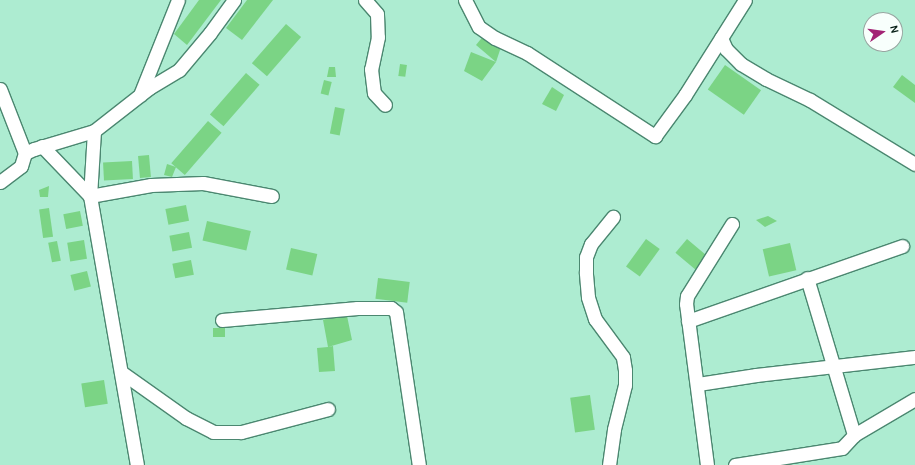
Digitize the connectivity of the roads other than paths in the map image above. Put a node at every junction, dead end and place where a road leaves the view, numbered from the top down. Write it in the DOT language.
graph roads {
  1 [pos="178,0"];
  2 [pos="234,0"];
  3 [pos="365,0"];
  4 [pos="465,0"];
  5 [pos="745,0"];
  6 [pos="721,38"];
  7 [pos="0,89"];
  8 [pos="140,95"];
  9 [pos="385,105"];
  10 [pos="94,131"];
  11 [pos="42,146"];
  12 [pos="25,153"];
  13 [pos="915,164"];
  14 [pos="0,182"];
  15 [pos="90,196"];
  16 [pos="272,196"];
  17 [pos="613,217"];
  18 [pos="732,224"];
  19 [pos="902,246"];
  20 [pos="807,278"];
  21 [pos="222,320"];
  22 [pos="688,321"];
  23 [pos="915,357"];
  24 [pos="833,366"];
  25 [pos="121,372"];
  26 [pos="698,384"];
  27 [pos="915,399"];
  28 [pos="328,409"];
  29 [pos="854,435"];
  30 [pos="137,465"];
  31 [pos="419,465"];
  32 [pos="609,465"];
  33 [pos="708,465"];
  34 [pos="735,465"];
  1 -- 8 [label="street"];
  2 -- 8 [label="street"];
  3 -- 9 [label="street"];
  4 -- 6 [label="street"];
  5 -- 6 [label="street"];
  6 -- 13 [label="street"];
  7 -- 12 [label="street"];
  8 -- 10 [label="street"];
  10 -- 11 [label="street"];
  10 -- 15 [label="street"];
  11 -- 12 [label="street"];
  11 -- 15 [label="street"];
  12 -- 14 [label="street"];
  15 -- 16 [label="street"];
  15 -- 25 [label="street"];
  17 -- 32 [label="street"];
  18 -- 22 [label="street"];
  19 -- 20 [label="street"];
  20 -- 22 [label="street"];
  20 -- 24 [label="street"];
  21 -- 31 [label="street"];
  22 -- 26 [label="street"];
  23 -- 24 [label="street"];
  24 -- 26 [label="street"];
  24 -- 29 [label="street"];
  25 -- 28 [label="street"];
  25 -- 30 [label="street"];
  26 -- 33 [label="street"];
  27 -- 29 [label="street"];
  29 -- 34 [label="street"];
}
